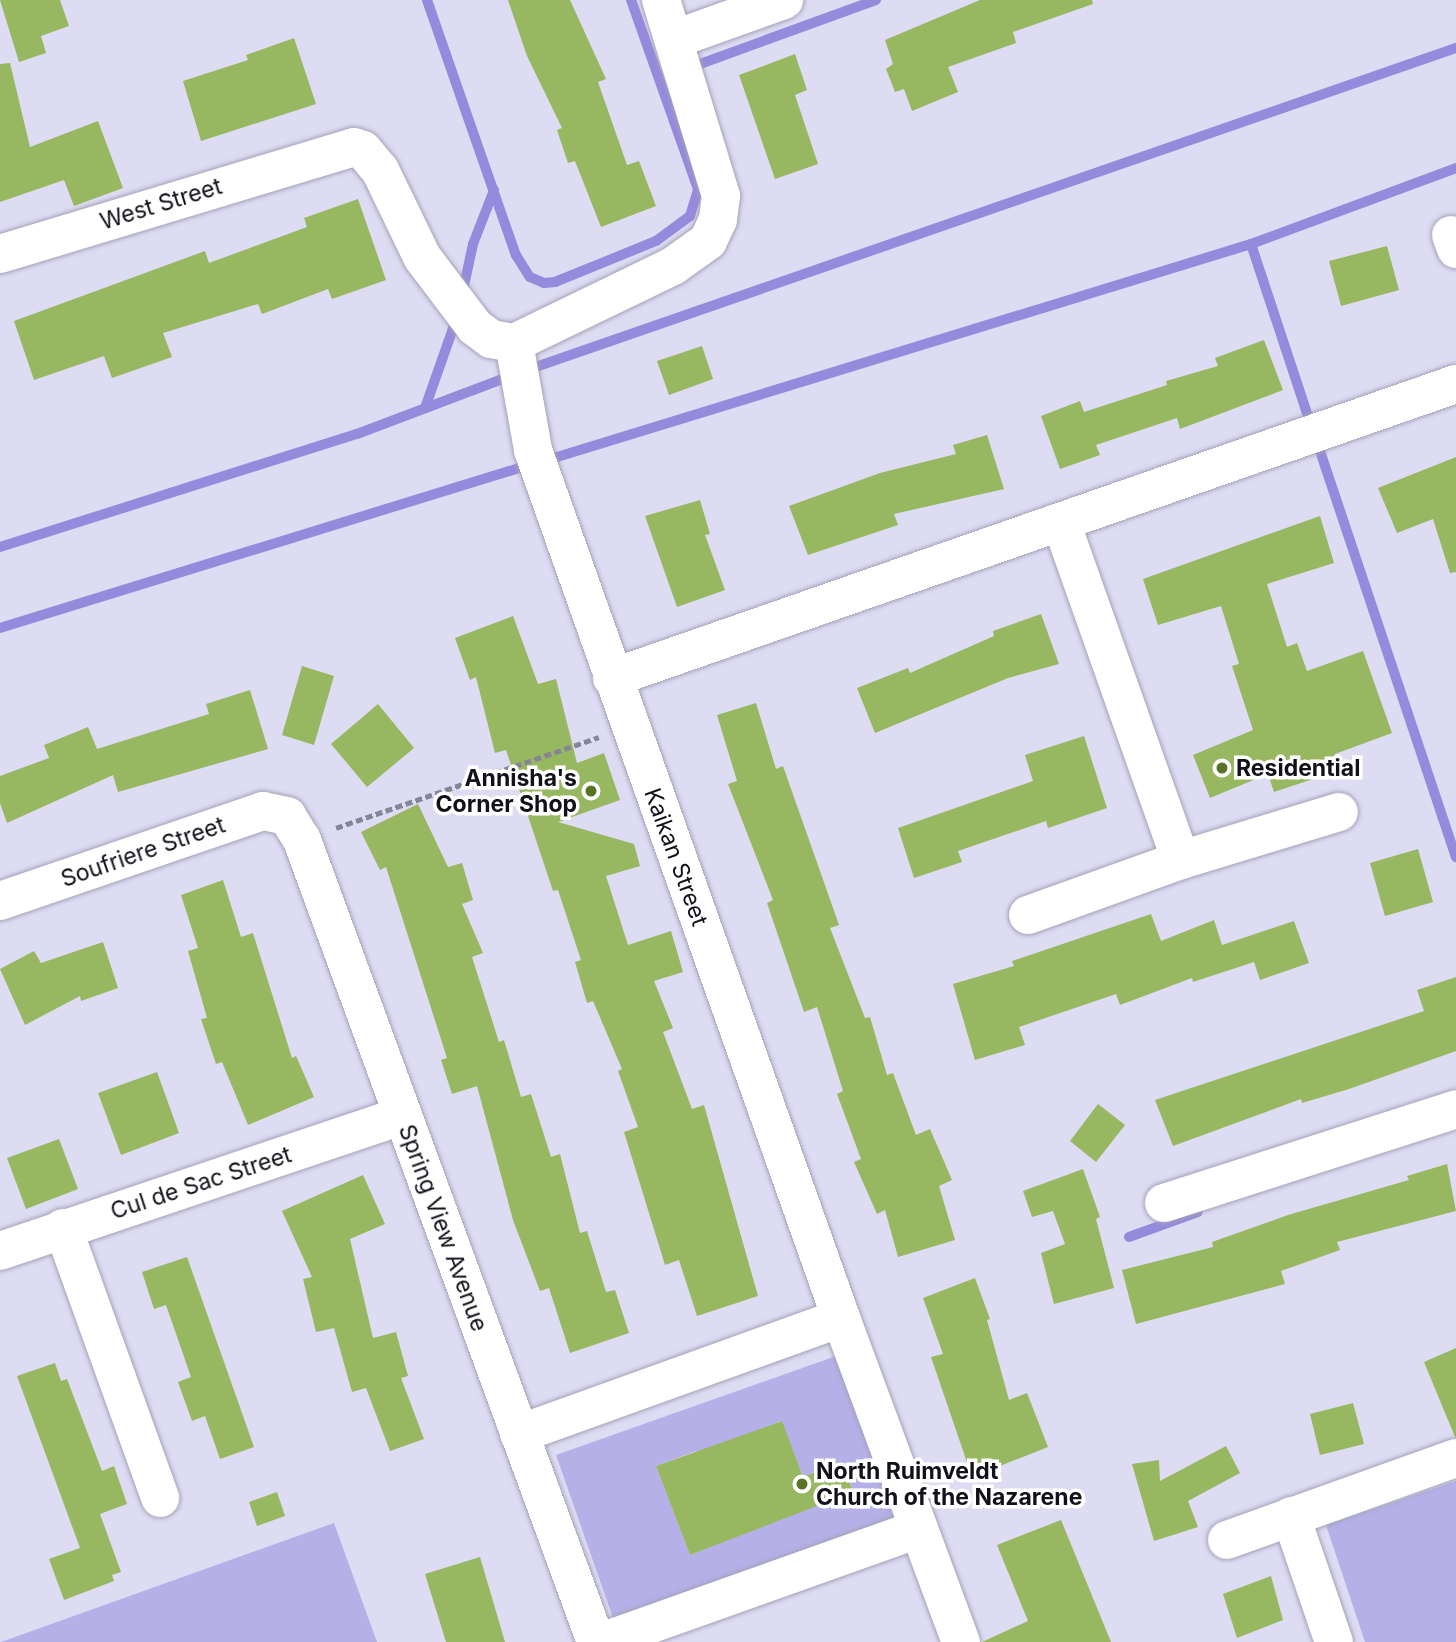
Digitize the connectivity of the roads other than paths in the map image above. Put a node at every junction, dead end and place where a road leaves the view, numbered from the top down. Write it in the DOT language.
graph roads {
  1 [pos="661,0"];
  2 [pos="784,0"];
  3 [pos="675,39"];
  4 [pos="0,254"];
  5 [pos="514,344"];
  6 [pos="1456,384"];
  7 [pos="1060,522"];
  8 [pos="612,678"];
  9 [pos="1339,812"];
  10 [pos="295,828"];
  11 [pos="1181,860"];
  12 [pos="0,901"];
  13 [pos="1028,915"];
  14 [pos="1456,1109"];
  15 [pos="402,1116"];
  16 [pos="1164,1203"];
  17 [pos="63,1228"];
  18 [pos="0,1251"];
  19 [pos="841,1318"];
  20 [pos="519,1434"];
  21 [pos="1456,1458"];
  22 [pos="160,1498"];
  23 [pos="1291,1516"];
  24 [pos="919,1529"];
  25 [pos="1227,1540"];
  26 [pos="598,1642"];
  27 [pos="961,1642"];
  28 [pos="1334,1642"];
  1 -- 3 [label="street"];
  2 -- 3 [label="street"];
  3 -- 5 [label="street"];
  4 -- 5 [label="street, West Street"];
  5 -- 8 [label="street, Kaikan Street"];
  6 -- 7 [label="street"];
  7 -- 8 [label="street"];
  7 -- 11 [label="street"];
  8 -- 19 [label="street, Kaikan Street"];
  9 -- 11 [label="street"];
  10 -- 12 [label="street, Soufriere Street"];
  10 -- 15 [label="street, Spring View Avenue"];
  11 -- 13 [label="street"];
  14 -- 16 [label="street"];
  15 -- 17 [label="street, Cul de Sac Street"];
  15 -- 20 [label="street, Spring View Avenue"];
  17 -- 18 [label="street, Cul de Sac Street"];
  17 -- 22 [label="street"];
  19 -- 20 [label="street"];
  19 -- 24 [label="street, Kaikan Street"];
  20 -- 26 [label="street, Spring View Avenue"];
  21 -- 23 [label="street"];
  23 -- 25 [label="street"];
  23 -- 28 [label="street"];
  24 -- 26 [label="street"];
  24 -- 27 [label="street, Kaikan Street"];
}
